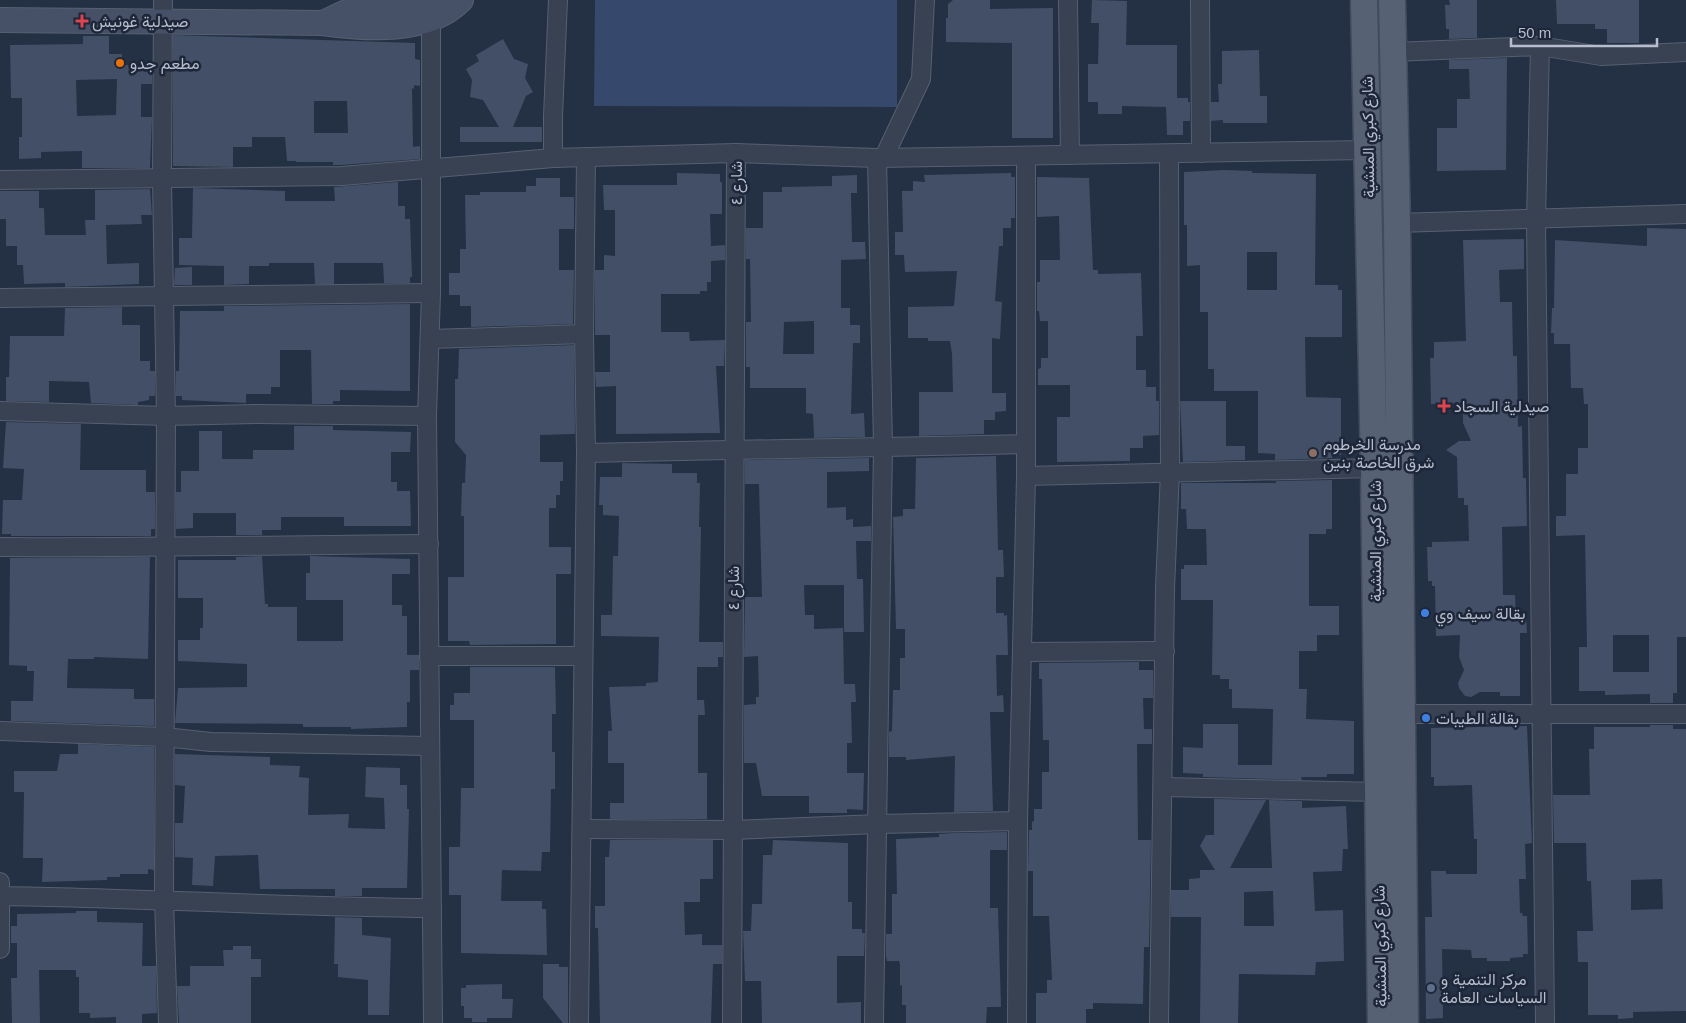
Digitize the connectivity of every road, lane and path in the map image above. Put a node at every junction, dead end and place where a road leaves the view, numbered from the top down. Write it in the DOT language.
graph roads {
  1 [pos="461,0"];
  2 [pos="558,0"];
  3 [pos="926,0"];
  4 [pos="1068,0"];
  5 [pos="1200,0"];
  6 [pos="1364,0"];
  7 [pos="1392,0"];
  8 [pos="432,10"];
  9 [pos="163,11"];
  10 [pos="0,20"];
  11 [pos="1540,46"];
  12 [pos="1393,52"];
  13 [pos="1686,52"];
  14 [pos="1368,150"];
  15 [pos="736,153"];
  16 [pos="1201,153"];
  17 [pos="1169,154"];
  18 [pos="1070,155"];
  19 [pos="1026,156"];
  20 [pos="586,157"];
  21 [pos="880,157"];
  22 [pos="553,158"];
  23 [pos="432,169"];
  24 [pos="162,179"];
  25 [pos="0,180"];
  26 [pos="1686,214"];
  27 [pos="1536,220"];
  28 [pos="1397,224"];
  29 [pos="431,293"];
  30 [pos="164,297"];
  31 [pos="0,298"];
  32 [pos="584,334"];
  33 [pos="430,339"];
  34 [pos="0,411"];
  35 [pos="166,416"];
  36 [pos="427,416"];
  37 [pos="1025,444"];
  38 [pos="883,446"];
  39 [pos="734,449"];
  40 [pos="586,452"];
  41 [pos="1374,468"];
  42 [pos="1170,472"];
  43 [pos="1026,476"];
  44 [pos="429,544"];
  45 [pos="0,547"];
  46 [pos="165,548"];
  47 [pos="1165,651"];
  48 [pos="1023,652"];
  49 [pos="429,656"];
  50 [pos="582,656"];
  51 [pos="1541,713"];
  52 [pos="1402,714"];
  53 [pos="1686,714"];
  54 [pos="0,731"];
  55 [pos="164,737"];
  56 [pos="430,746"];
  57 [pos="1164,787"];
  58 [pos="1377,792"];
  59 [pos="1018,821"];
  60 [pos="878,824"];
  61 [pos="582,829"];
  62 [pos="732,830"];
  63 [pos="0,882"];
  64 [pos="0,896"];
  65 [pos="164,899"];
  66 [pos="432,908"];
  67 [pos="0,948"];
  68 [pos="168,1023"];
  69 [pos="433,1023"];
  70 [pos="580,1023"];
  71 [pos="732,1023"];
  72 [pos="874,1023"];
  73 [pos="1017,1023"];
  74 [pos="1159,1023"];
  75 [pos="1381,1023"];
  76 [pos="1406,1023"];
  77 [pos="1545,1023"];
  1 -- 8 [label="main road"];
  2 -- 22 [label="street"];
  3 -- 21 [label="street"];
  4 -- 18 [label="street"];
  5 -- 16 [label="street"];
  6 -- 14 [label="main road, شارع كبري المنشية"];
  7 -- 12 [label="main road, شارع كبري المنشية"];
  8 -- 9 [label="main road"];
  8 -- 23 [label="street"];
  9 -- 10 [label="main road"];
  9 -- 24 [label="street"];
  11 -- 12 [label="street"];
  11 -- 13 [label="street"];
  11 -- 27 [label="street"];
  12 -- 28 [label="main road, شارع كبري المنشية"];
  14 -- 16 [label="street"];
  14 -- 41 [label="main road, شارع كبري المنشية"];
  15 -- 20 [label="street"];
  15 -- 21 [label="street"];
  15 -- 39 [label="street, شارع ٤"];
  16 -- 17 [label="street"];
  17 -- 18 [label="street"];
  17 -- 42 [label="street"];
  18 -- 19 [label="street"];
  19 -- 21 [label="street"];
  19 -- 37 [label="street"];
  20 -- 22 [label="street"];
  20 -- 32 [label="street"];
  21 -- 38 [label="street"];
  22 -- 23 [label="street"];
  23 -- 24 [label="street"];
  23 -- 29 [label="street"];
  24 -- 25 [label="street"];
  24 -- 30 [label="street"];
  26 -- 27 [label="street"];
  27 -- 28 [label="street"];
  27 -- 51 [label="street"];
  28 -- 52 [label="main road, شارع كبري المنشية"];
  29 -- 30 [label="street"];
  29 -- 33 [label="street"];
  30 -- 31 [label="street"];
  30 -- 35 [label="street"];
  32 -- 33 [label="street"];
  32 -- 40 [label="street"];
  33 -- 36 [label="street"];
  34 -- 35 [label="street"];
  35 -- 36 [label="street"];
  35 -- 46 [label="street"];
  36 -- 44 [label="street"];
  37 -- 38 [label="street"];
  37 -- 43 [label="street"];
  38 -- 39 [label="street"];
  38 -- 60 [label="street"];
  39 -- 40 [label="street"];
  39 -- 62 [label="street, شارع ٤"];
  40 -- 50 [label="street"];
  41 -- 42 [label="street"];
  41 -- 58 [label="main road, شارع كبري المنشية"];
  42 -- 43 [label="street"];
  42 -- 47 [label="street"];
  43 -- 48 [label="street"];
  44 -- 46 [label="street"];
  44 -- 49 [label="street"];
  45 -- 46 [label="street"];
  46 -- 55 [label="street"];
  47 -- 48 [label="street"];
  47 -- 57 [label="street"];
  48 -- 59 [label="street"];
  49 -- 50 [label="street"];
  49 -- 56 [label="street"];
  50 -- 61 [label="street"];
  51 -- 52 [label="street"];
  51 -- 53 [label="street"];
  51 -- 77 [label="street"];
  52 -- 76 [label="main road, شارع كبري المنشية"];
  54 -- 55 [label="street"];
  55 -- 56 [label="street"];
  55 -- 65 [label="street"];
  56 -- 66 [label="street"];
  57 -- 58 [label="street"];
  57 -- 74 [label="street"];
  58 -- 75 [label="main road, شارع كبري المنشية"];
  59 -- 60 [label="street"];
  59 -- 73 [label="street"];
  60 -- 62 [label="street"];
  60 -- 72 [label="street"];
  61 -- 62 [label="street"];
  61 -- 70 [label="street"];
  62 -- 71 [label="street, شارع ٤"];
  63 -- 64 [label="street"];
  64 -- 65 [label="street"];
  64 -- 67 [label="street"];
  65 -- 66 [label="street"];
  65 -- 68 [label="street"];
  66 -- 69 [label="street"];
}
